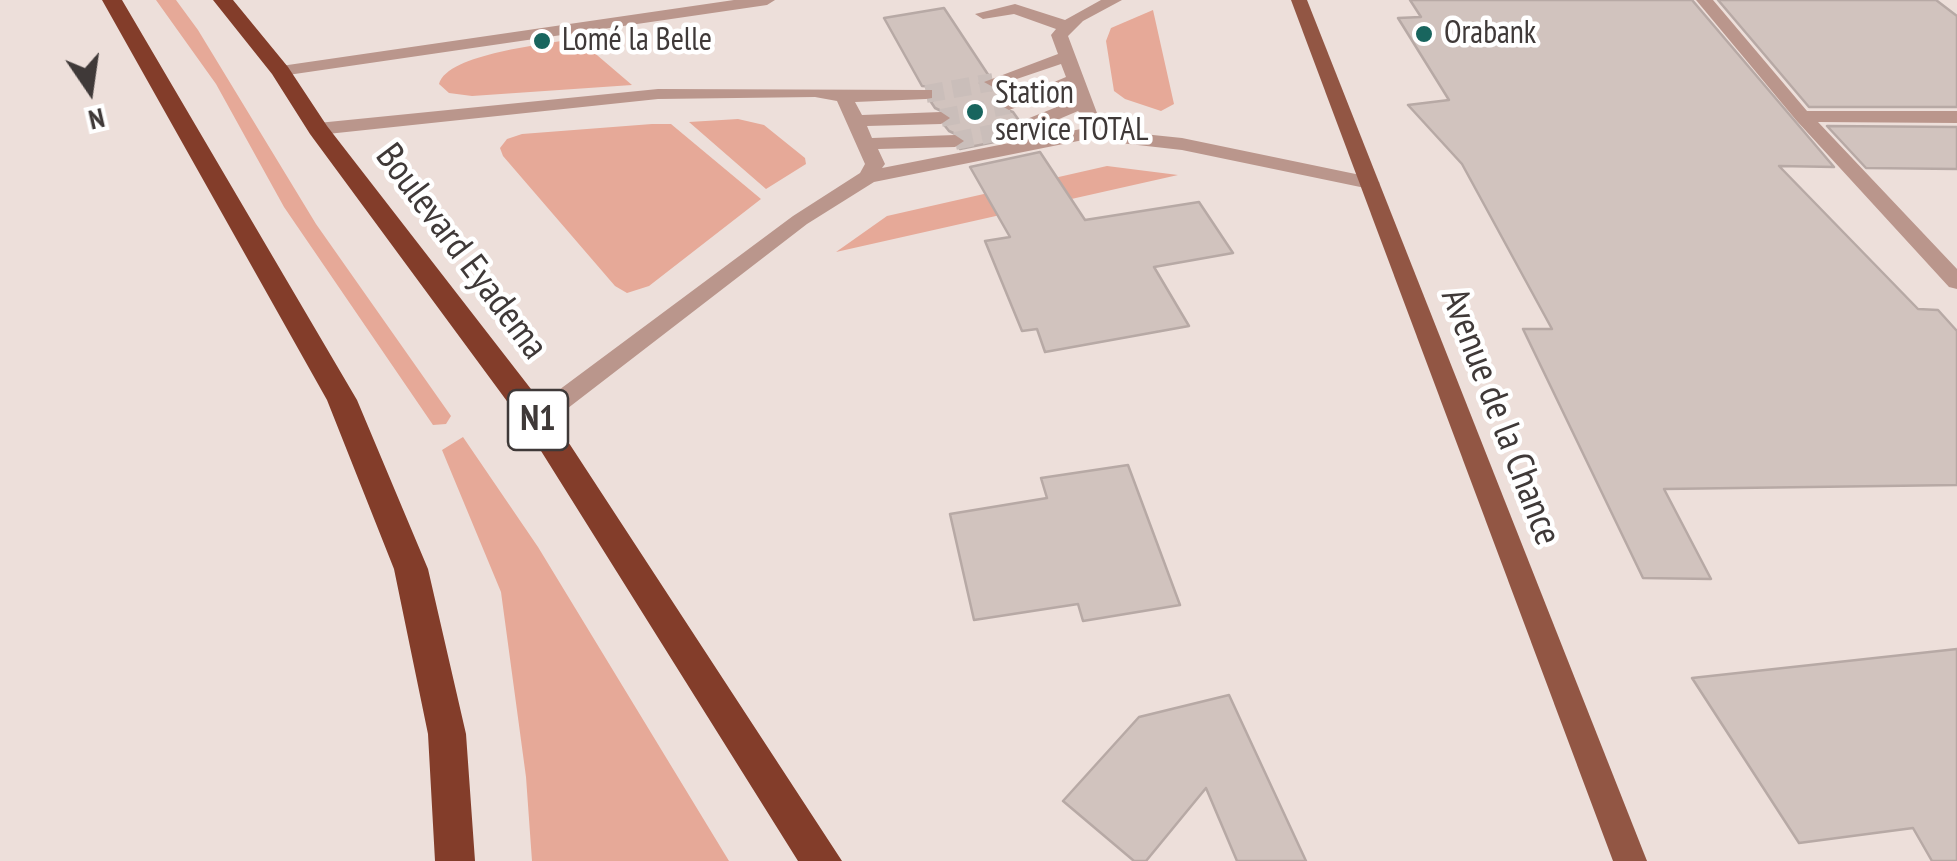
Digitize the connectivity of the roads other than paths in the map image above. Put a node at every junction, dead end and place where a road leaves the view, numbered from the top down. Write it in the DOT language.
graph roads {
  1 [pos="112,0"];
  2 [pos="224,0"];
  3 [pos="768,0"];
  4 [pos="1114,0"];
  5 [pos="1299,0"];
  6 [pos="1704,0"];
  7 [pos="984,14"];
  8 [pos="1065,26"];
  9 [pos="1065,57"];
  10 [pos="281,70"];
  11 [pos="1074,80"];
  12 [pos="993,82"];
  13 [pos="926,94"];
  14 [pos="844,97"];
  15 [pos="1083,103"];
  16 [pos="1009,105"];
  17 [pos="1802,116"];
  18 [pos="1957,116"];
  19 [pos="941,118"];
  20 [pos="856,121"];
  21 [pos="1024,128"];
  22 [pos="318,129"];
  23 [pos="1106,130"];
  24 [pos="955,141"];
  25 [pos="868,144"];
  26 [pos="868,177"];
  27 [pos="1370,184"];
  28 [pos="1957,282"];
  29 [pos="537,419"];
  30 [pos="455,861"];
  31 [pos="822,861"];
  32 [pos="1630,861"];
  1 -- 30 [label="highway"];
  2 -- 10 [label="highway, Boulevard Eyadema / N1"];
  3 -- 10 [label="street"];
  4 -- 8 [label="street"];
  5 -- 27 [label="main road, Avenue de la Chance"];
  6 -- 17 [label="street"];
  7 -- 8 [label="street"];
  8 -- 9 [label="street"];
  9 -- 11 [label="street"];
  9 -- 12 [label="street"];
  10 -- 22 [label="highway, Boulevard Eyadema / N1"];
  11 -- 15 [label="street"];
  11 -- 16 [label="street"];
  13 -- 14 [label="street"];
  14 -- 20 [label="street"];
  14 -- 22 [label="street"];
  15 -- 21 [label="street"];
  15 -- 23 [label="street"];
  17 -- 18 [label="street"];
  17 -- 28 [label="street"];
  19 -- 20 [label="street"];
  20 -- 25 [label="street"];
  22 -- 29 [label="highway, Boulevard Eyadema / N1"];
  23 -- 26 [label="street"];
  23 -- 27 [label="street"];
  24 -- 25 [label="street"];
  25 -- 26 [label="street"];
  26 -- 29 [label="street"];
  27 -- 32 [label="main road, Avenue de la Chance"];
  29 -- 31 [label="highway, Boulevard Eyadema / N1"];
}
